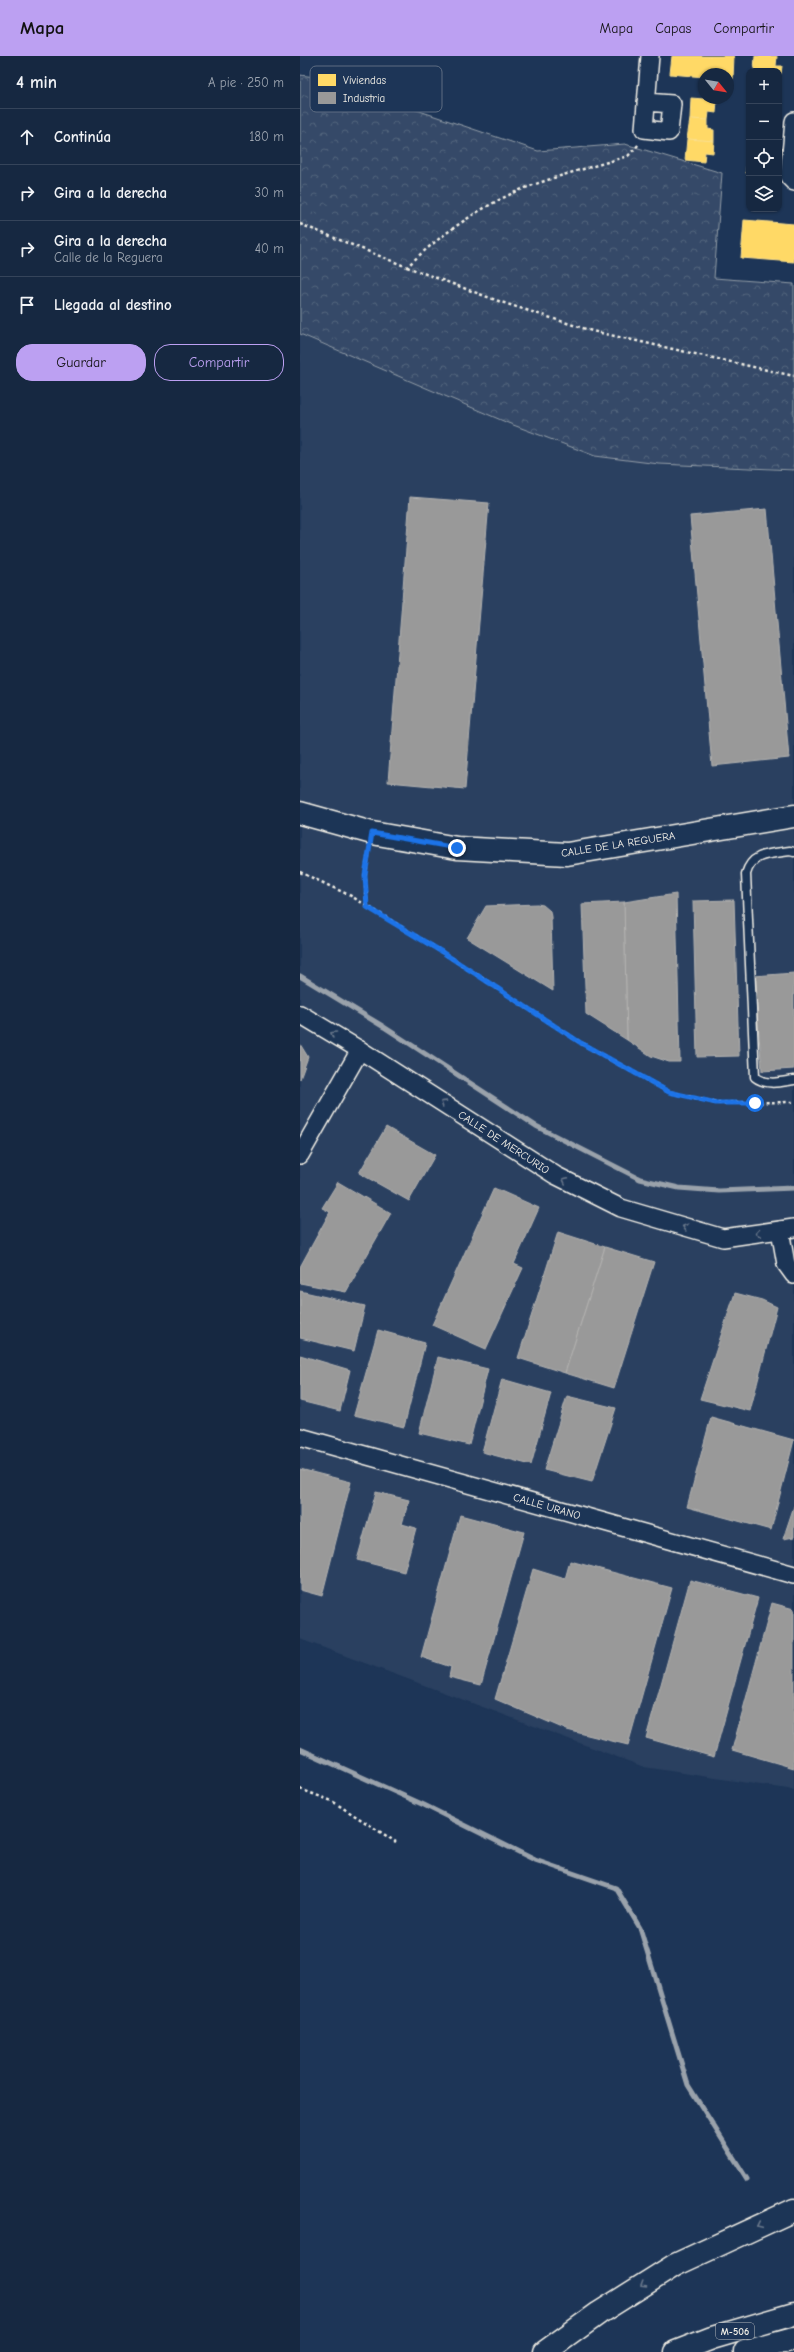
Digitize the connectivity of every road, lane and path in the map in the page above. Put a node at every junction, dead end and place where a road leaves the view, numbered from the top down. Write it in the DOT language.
graph roads {
  1 [pos="650,56"];
  2 [pos="646,102"];
  3 [pos="644,129"];
  4 [pos="794,132"];
  5 [pos="794,182"];
  6 [pos="300,224"];
  7 [pos="407,268"];
  8 [pos="794,376"];
  9 [pos="300,813"];
  10 [pos="794,816"];
  11 [pos="372,833"];
  12 [pos="794,852"];
  13 [pos="300,872"];
  14 [pos="367,907"];
  15 [pos="300,1014"];
  16 [pos="360,1050"];
  17 [pos="794,1080"];
  18 [pos="794,1102"];
  19 [pos="300,1155"];
  20 [pos="787,1229"];
  21 [pos="794,1274"];
  22 [pos="300,1437"];
  23 [pos="794,1575"];
  24 [pos="300,1789"];
  25 [pos="396,1842"];
  26 [pos="794,2210"];
  27 [pos="794,2314"];
  28 [pos="794,2339"];
  29 [pos="545,2352"];
  30 [pos="676,2352"];
  31 [pos="745,2352"];
  1 -- 2 [label="street"];
  2 -- 3 [label="street"];
  2 -- 3 [label="street"];
  3 -- 7 [label="path"];
  4 -- 5 [label="street"];
  6 -- 7 [label="path"];
  7 -- 8 [label="path"];
  9 -- 11 [label="main road, CALLE DE LA REGUERA"];
  10 -- 11 [label="main road, CALLE DE LA REGUERA"];
  11 -- 14 [label="path"];
  12 -- 17 [label="lane"];
  13 -- 14 [label="path"];
  14 -- 18 [label="path"];
  16 -- 15 [label="street, CALLE DE MERCURIO, one-way"];
  16 -- 19 [label="street"];
  20 -- 16 [label="street, CALLE DE MERCURIO, one-way"];
  20 -- 21 [label="street"];
  22 -- 23 [label="street, CALLE URANO"];
  24 -- 25 [label="path"];
  26 -- 29 [label="main road, one-way"];
  27 -- 30 [label="main road, M-506"];
  28 -- 31 [label="main road, M-506"];
}
